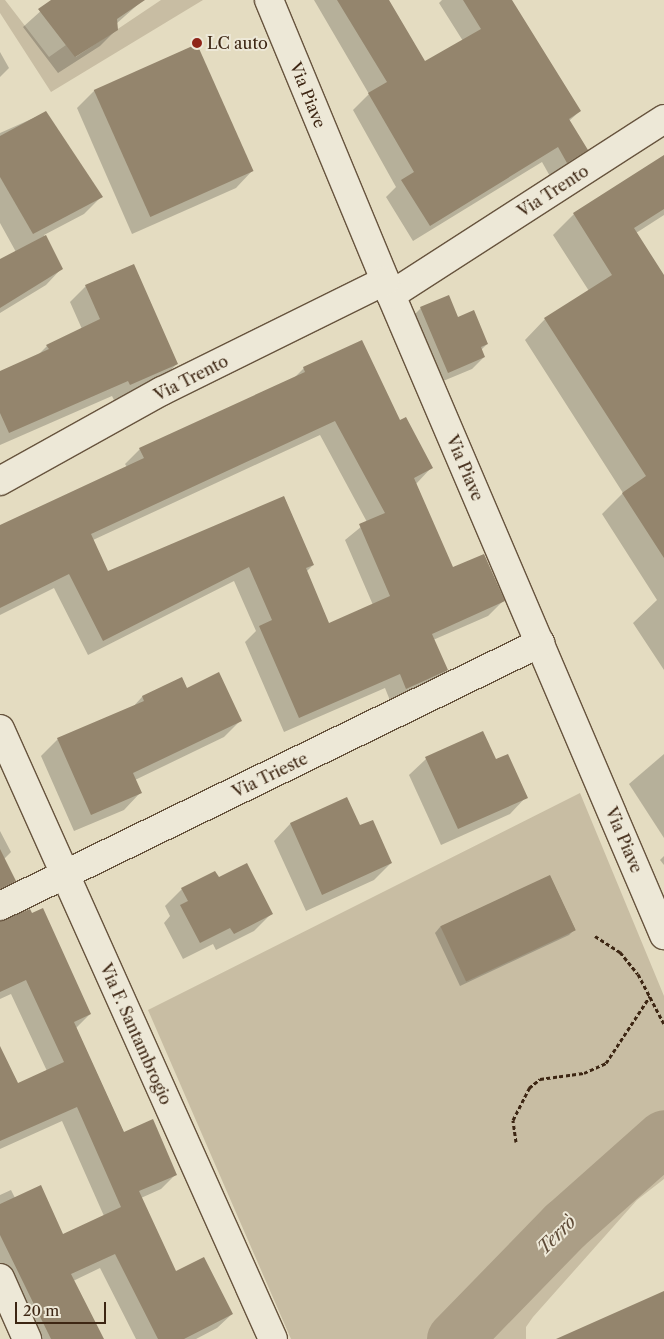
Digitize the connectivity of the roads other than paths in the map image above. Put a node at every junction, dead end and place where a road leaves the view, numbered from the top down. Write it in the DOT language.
graph roads {
  1 [pos="269,0"];
  2 [pos="664,119"];
  3 [pos="388,288"];
  4 [pos="0,481"];
  5 [pos="540,643"];
  6 [pos="0,729"];
  7 [pos="65,877"];
  8 [pos="0,906"];
  9 [pos="664,934"];
  10 [pos="0,1278"];
  11 [pos="26,1339"];
  12 [pos="273,1339"];
  1 -- 3 [label="street, Via Piave"];
  2 -- 3 [label="street, Via Trento"];
  3 -- 4 [label="street, Via Trento"];
  3 -- 5 [label="street, Via Piave"];
  5 -- 7 [label="street, Via Trieste"];
  5 -- 9 [label="street, Via Piave"];
  6 -- 7 [label="street, Via F. Santambrogio"];
  7 -- 8 [label="street, Via Trieste"];
  7 -- 12 [label="street, Via F. Santambrogio"];
  10 -- 11 [label="street"];
}
